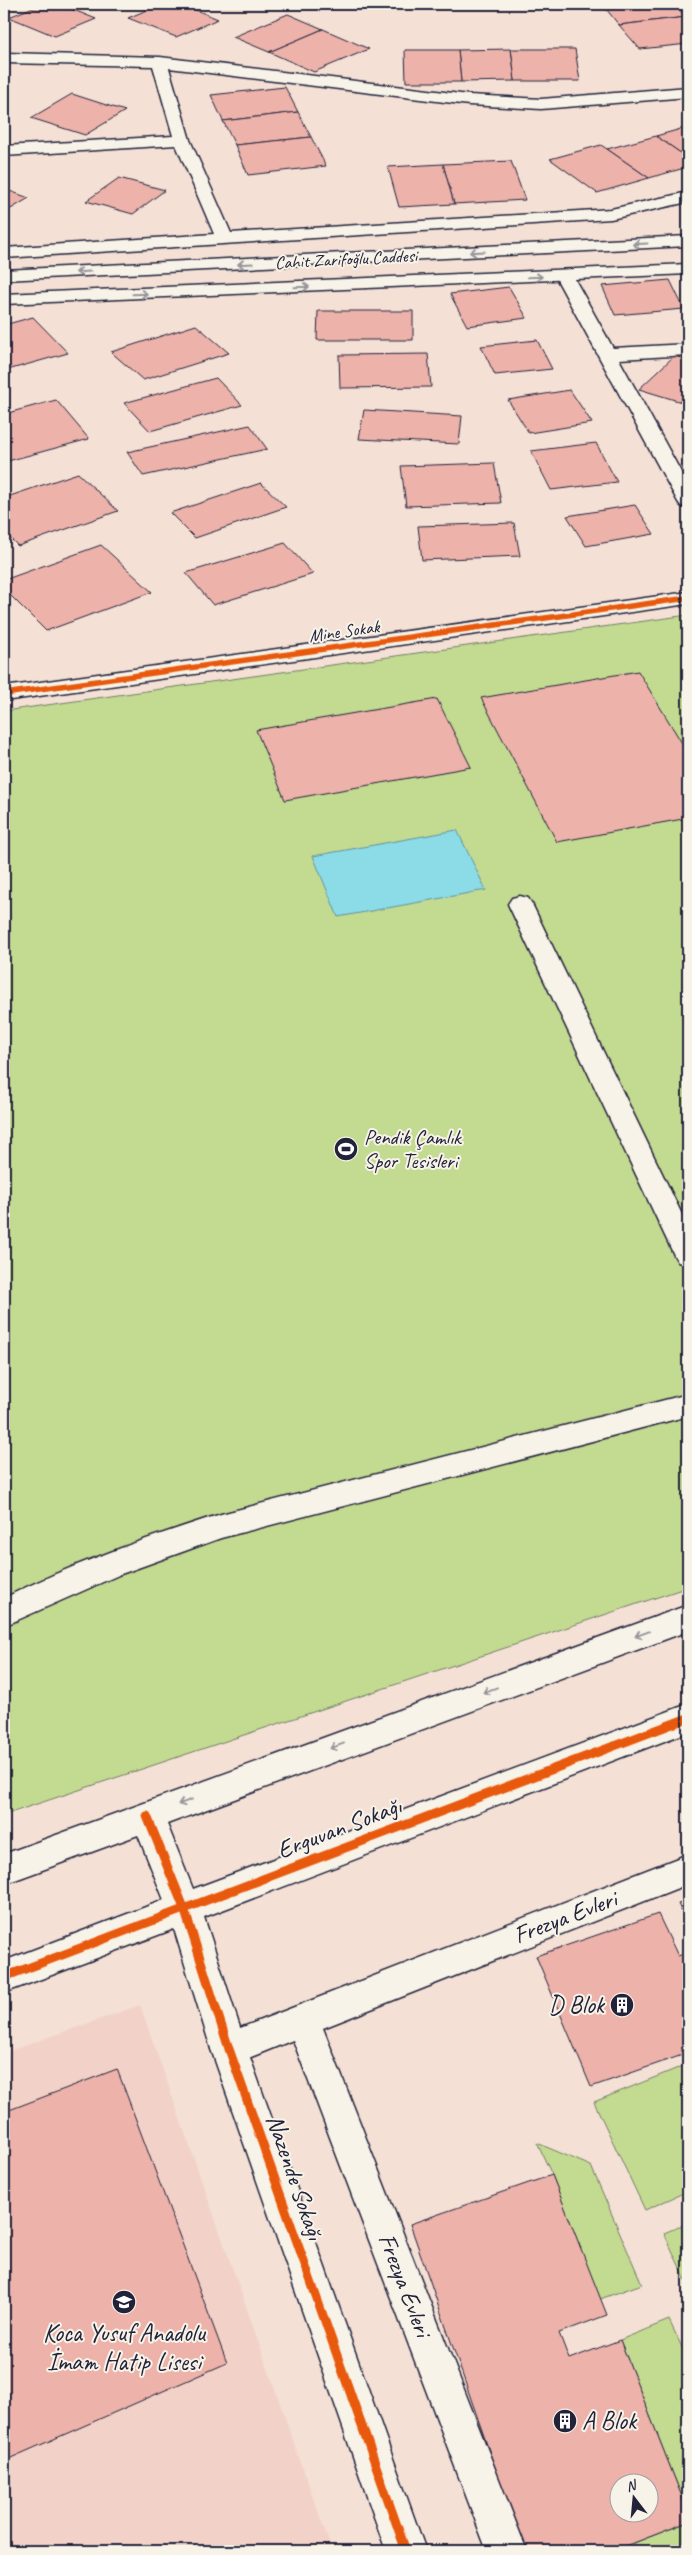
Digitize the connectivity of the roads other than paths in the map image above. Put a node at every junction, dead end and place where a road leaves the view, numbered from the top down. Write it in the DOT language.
graph roads {
  1 [pos="4,58"];
  2 [pos="160,62"];
  3 [pos="688,92"];
  4 [pos="182,140"];
  5 [pos="4,151"];
  6 [pos="688,197"];
  7 [pos="225,239"];
  8 [pos="688,241"];
  9 [pos="4,253"];
  10 [pos="688,269"];
  11 [pos="4,276"];
  12 [pos="564,276"];
  13 [pos="4,299"];
  14 [pos="688,349"];
  15 [pos="606,354"];
  16 [pos="688,502"];
  17 [pos="688,598"];
  18 [pos="4,694"];
  19 [pos="520,904"];
  20 [pos="688,1255"];
  21 [pos="688,1406"];
  22 [pos="4,1612"];
  23 [pos="688,1618"];
  24 [pos="688,1718"];
  25 [pos="147,1816"];
  26 [pos="4,1869"];
  27 [pos="688,1869"];
  28 [pos="184,1908"];
  29 [pos="4,1977"];
  30 [pos="302,2019"];
  31 [pos="229,2049"];
  32 [pos="406,2551"];
  33 [pos="508,2551"];
  1 -- 2 [label="street"];
  2 -- 3 [label="street"];
  2 -- 4 [label="street"];
  4 -- 5 [label="street"];
  4 -- 7 [label="street"];
  6 -- 7 [label="street"];
  7 -- 9 [label="street"];
  8 -- 11 [label="street, Cahit Zarifoğlu Caddesi, one-way"];
  10 -- 12 [label="street, Cahit Zarifoğlu Caddesi"];
  13 -- 12 [label="street, Cahit Zarifoğlu Caddesi, one-way"];
  12 -- 15 [label="street"];
  14 -- 15 [label="street"];
  15 -- 16 [label="street"];
  17 -- 18 [label="street, Mine Sokak"];
  19 -- 20 [label="street"];
  21 -- 22 [label="street"];
  23 -- 25 [label="street, one-way"];
  24 -- 28 [label="street, Erguvan Sokağı"];
  25 -- 26 [label="street"];
  25 -- 28 [label="street, Nazende Sokağı"];
  27 -- 30 [label="street, Frezya Evleri"];
  28 -- 29 [label="street, Erguvan Sokağı"];
  28 -- 31 [label="street, Nazende Sokağı"];
  30 -- 31 [label="street, Frezya Evleri"];
  30 -- 33 [label="street, Frezya Evleri"];
  31 -- 32 [label="street, Nazende Sokağı"];
}
